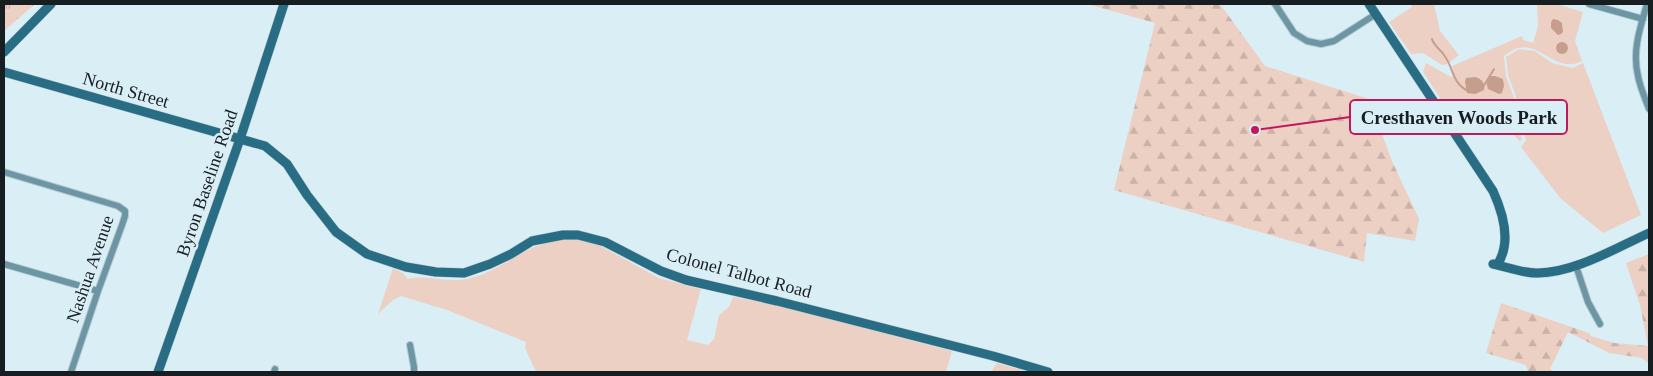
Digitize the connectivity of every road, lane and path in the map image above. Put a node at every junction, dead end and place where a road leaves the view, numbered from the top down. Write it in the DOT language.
graph roads {
  1 [pos="51,4"];
  2 [pos="284,4"];
  3 [pos="1275,4"];
  4 [pos="1369,4"];
  5 [pos="1589,4"];
  6 [pos="1647,4"];
  7 [pos="1376,14"];
  8 [pos="1643,19"];
  9 [pos="4,52"];
  10 [pos="4,72"];
  11 [pos="1649,109"];
  12 [pos="240,139"];
  13 [pos="4,172"];
  14 [pos="1649,233"];
  15 [pos="4,264"];
  16 [pos="1576,266"];
  17 [pos="98,292"];
  18 [pos="1600,324"];
  19 [pos="410,345"];
  20 [pos="71,372"];
  21 [pos="158,372"];
  22 [pos="414,372"];
  23 [pos="1048,372"];
  1 -- 9 [label="main road"];
  2 -- 12 [label="main road, Byron Baseline Road"];
  3 -- 7 [label="street"];
  4 -- 7 [label="main road"];
  5 -- 8 [label="street"];
  6 -- 8 [label="street"];
  7 -- 16 [label="main road"];
  8 -- 11 [label="street"];
  10 -- 12 [label="main road, North Street"];
  12 -- 21 [label="main road, Byron Baseline Road"];
  12 -- 23 [label="main road, Colonel Talbot Road"];
  13 -- 17 [label="street, Nashua Avenue"];
  14 -- 16 [label="main road"];
  15 -- 17 [label="street"];
  16 -- 18 [label="street"];
  17 -- 20 [label="street, Nashua Avenue"];
  19 -- 22 [label="street"];
}
